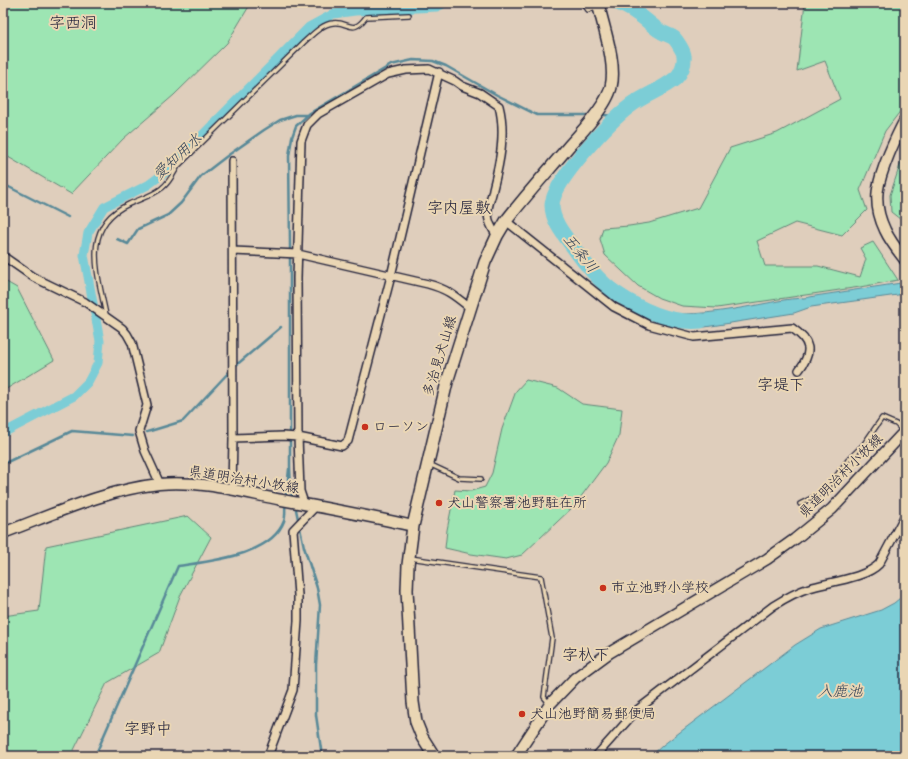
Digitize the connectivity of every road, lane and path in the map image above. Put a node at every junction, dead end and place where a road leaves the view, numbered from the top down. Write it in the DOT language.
graph roads {
  1 [pos="583,3"];
  2 [pos="598,5"];
  3 [pos="409,15"];
  4 [pos="438,72"];
  5 [pos="905,120"];
  6 [pos="232,161"];
  7 [pos="506,221"];
  8 [pos="497,236"];
  9 [pos="233,251"];
  10 [pos="297,254"];
  11 [pos="3,256"];
  12 [pos="905,260"];
  13 [pos="391,276"];
  14 [pos="470,308"];
  15 [pos="104,315"];
  16 [pos="799,370"];
  17 [pos="905,431"];
  18 [pos="297,437"];
  19 [pos="234,438"];
  20 [pos="428,464"];
  21 [pos="481,479"];
  22 [pos="160,484"];
  23 [pos="232,490"];
  24 [pos="302,503"];
  25 [pos="800,504"];
  26 [pos="316,506"];
  27 [pos="905,516"];
  28 [pos="413,526"];
  29 [pos="3,533"];
  30 [pos="409,558"];
  31 [pos="550,704"];
  32 [pos="268,756"];
  33 [pos="434,756"];
  34 [pos="516,756"];
  35 [pos="596,756"];
  1 -- 2 [label="lane"];
  2 -- 7 [label="main road, 多治見犬山線"];
  3 -- 15 [label="lane"];
  4 -- 8 [label="street"];
  4 -- 10 [label="street"];
  4 -- 13 [label="street"];
  5 -- 12 [label="main road"];
  6 -- 9 [label="street"];
  7 -- 8 [label="main road, 多治見犬山線"];
  7 -- 16 [label="street"];
  8 -- 14 [label="main road, 多治見犬山線"];
  9 -- 10 [label="street"];
  9 -- 19 [label="street"];
  10 -- 13 [label="street"];
  10 -- 18 [label="street"];
  11 -- 15 [label="street"];
  13 -- 14 [label="street"];
  13 -- 18 [label="street"];
  14 -- 20 [label="main road, 多治見犬山線"];
  15 -- 22 [label="street"];
  17 -- 25 [label="lane"];
  17 -- 31 [label="main road, 県道明治村小牧線"];
  18 -- 19 [label="street"];
  18 -- 24 [label="street"];
  19 -- 23 [label="street"];
  20 -- 21 [label="lane"];
  20 -- 28 [label="main road, 多治見犬山線"];
  22 -- 23 [label="main road, 県道明治村小牧線"];
  22 -- 29 [label="main road, 県道明治村小牧線"];
  23 -- 24 [label="main road, 県道明治村小牧線"];
  24 -- 26 [label="main road, 県道明治村小牧線"];
  26 -- 28 [label="main road, 県道明治村小牧線"];
  26 -- 32 [label="street"];
  27 -- 35 [label="street"];
  28 -- 30 [label="main road, 多治見犬山線"];
  30 -- 31 [label="lane"];
  30 -- 33 [label="main road, 多治見犬山線"];
  31 -- 34 [label="main road, 県道明治村小牧線"];
}
